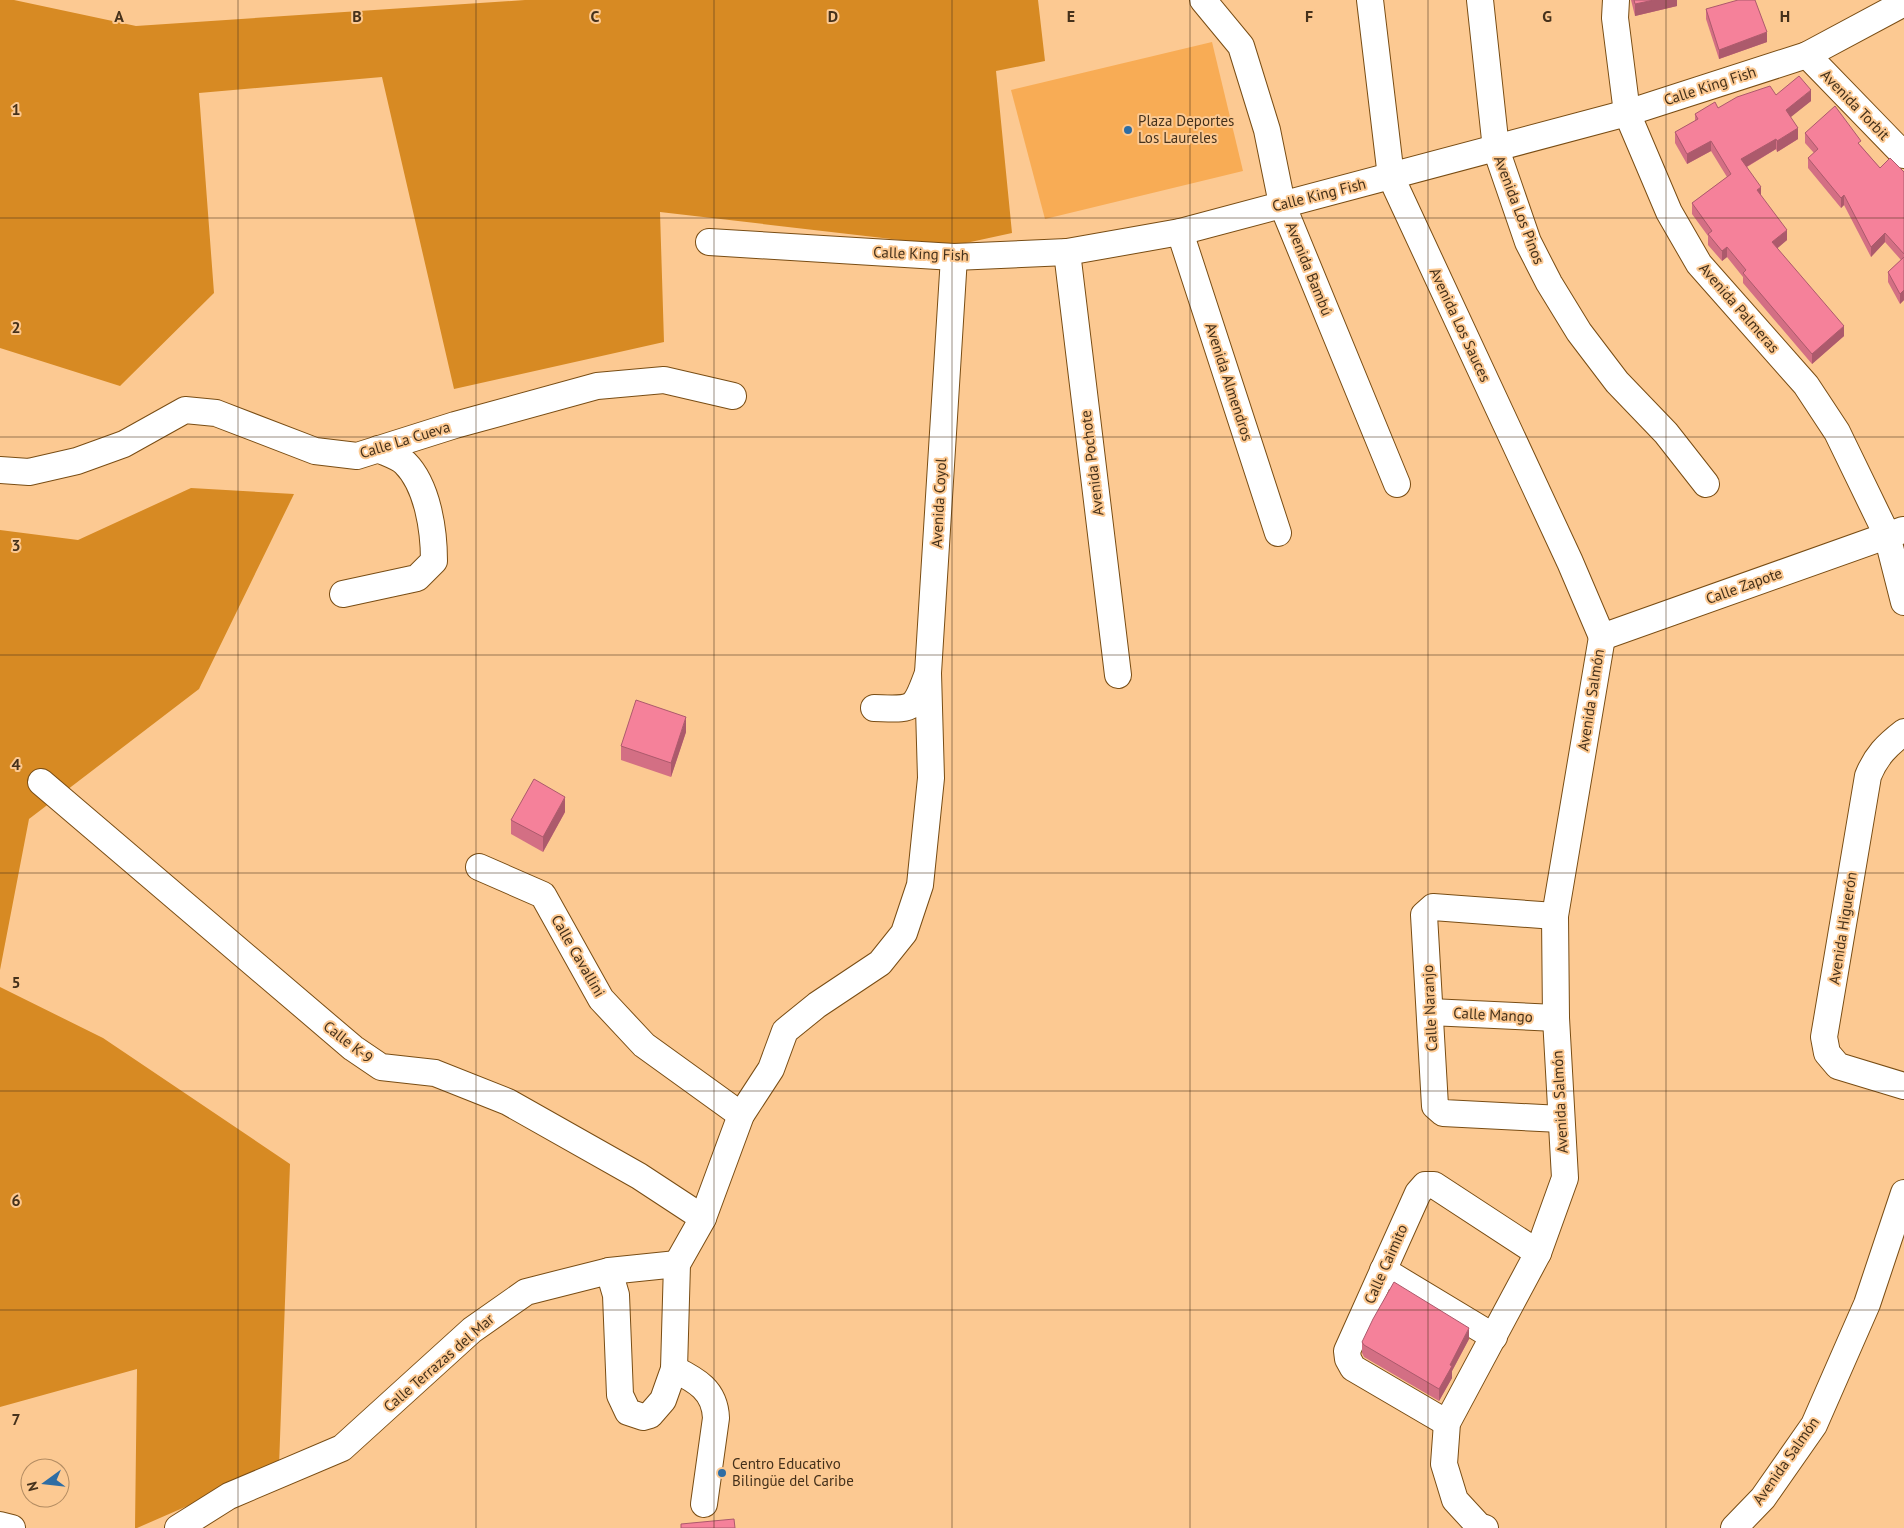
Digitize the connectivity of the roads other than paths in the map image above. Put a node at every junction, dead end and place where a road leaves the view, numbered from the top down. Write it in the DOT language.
graph roads {
  1 [pos="1203,0"];
  2 [pos="1370,0"];
  3 [pos="1480,0"];
  4 [pos="1616,0"];
  5 [pos="1904,3"];
  6 [pos="1807,55"];
  7 [pos="1627,113"];
  8 [pos="1496,149"];
  9 [pos="1904,155"];
  10 [pos="1391,177"];
  11 [pos="1282,204"];
  12 [pos="1180,232"];
  13 [pos="709,242"];
  14 [pos="1067,252"];
  15 [pos="954,257"];
  16 [pos="733,396"];
  17 [pos="378,449"];
  18 [pos="0,470"];
  19 [pos="1397,484"];
  20 [pos="1706,484"];
  21 [pos="1896,532"];
  22 [pos="1278,533"];
  23 [pos="343,594"];
  24 [pos="1904,602"];
  25 [pos="1602,637"];
  26 [pos="928,674"];
  27 [pos="1118,675"];
  28 [pos="874,708"];
  29 [pos="1904,732"];
  30 [pos="41,782"];
  31 [pos="479,867"];
  32 [pos="1556,916"];
  33 [pos="1430,1012"];
  34 [pos="1556,1018"];
  35 [pos="1904,1086"];
  36 [pos="741,1116"];
  37 [pos="1561,1119"];
  38 [pos="1904,1193"];
  39 [pos="703,1218"];
  40 [pos="1538,1253"];
  41 [pos="677,1264"];
  42 [pos="1383,1270"];
  43 [pos="609,1271"];
  44 [pos="1494,1337"];
  45 [pos="674,1369"];
  46 [pos="1447,1424"];
  47 [pos="704,1504"];
  48 [pos="0,1526"];
  49 [pos="12,1528"];
  50 [pos="178,1528"];
  51 [pos="1485,1528"];
  52 [pos="1734,1528"];
  1 -- 11 [label="street, Avenida Bambú"];
  2 -- 10 [label="street, Avenida Los Sauces"];
  3 -- 8 [label="street, Avenida Los Pinos"];
  4 -- 7 [label="street, Avenida Palmeras"];
  5 -- 6 [label="street, Calle King Fish"];
  6 -- 7 [label="street, Calle King Fish"];
  6 -- 9 [label="street, Avenida Torbit"];
  7 -- 8 [label="street, Calle King Fish"];
  7 -- 21 [label="street, Avenida Palmeras"];
  8 -- 10 [label="street, Calle King Fish"];
  8 -- 20 [label="street, Avenida Los Pinos"];
  10 -- 11 [label="street, Calle King Fish"];
  10 -- 25 [label="street, Avenida Los Sauces"];
  11 -- 12 [label="street, Calle King Fish"];
  11 -- 19 [label="street, Avenida Bambú"];
  12 -- 14 [label="street, Calle King Fish"];
  12 -- 22 [label="street, Avenida Almendros"];
  13 -- 15 [label="street, Calle King Fish"];
  14 -- 15 [label="street, Calle King Fish"];
  14 -- 27 [label="street, Avenida Pochote"];
  15 -- 26 [label="street, Avenida Coyol"];
  16 -- 17 [label="street, Calle La Cueva"];
  17 -- 18 [label="street, Calle La Cueva"];
  17 -- 23 [label="street"];
  21 -- 24 [label="street, Avenida Palmeras"];
  21 -- 25 [label="street, Calle Zapote"];
  25 -- 32 [label="street, Avenida Salmón"];
  26 -- 28 [label="street, Avenida Coyol"];
  26 -- 36 [label="street"];
  29 -- 35 [label="street, Avenida Higuerón"];
  30 -- 39 [label="street, Calle K-9"];
  31 -- 36 [label="street, Calle Cavallini"];
  32 -- 33 [label="street, Calle Naranjo"];
  32 -- 34 [label="street, Avenida Salmón"];
  33 -- 34 [label="street, Calle Mango"];
  33 -- 37 [label="street, Calle Naranjo"];
  34 -- 37 [label="street, Avenida Salmón"];
  36 -- 39 [label="street"];
  37 -- 40 [label="street, Avenida Salmón"];
  38 -- 52 [label="street, Avenida Salmón"];
  39 -- 41 [label="street"];
  40 -- 42 [label="street, Calle Caimito"];
  40 -- 44 [label="street, Avenida Salmón"];
  41 -- 43 [label="street, Calle Terrazas del Mar"];
  41 -- 45 [label="street"];
  42 -- 44 [label="street"];
  42 -- 46 [label="street, Calle Caimito"];
  43 -- 45 [label="street"];
  43 -- 50 [label="street, Calle Terrazas del Mar"];
  44 -- 46 [label="street, Avenida Salmón"];
  45 -- 47 [label="street"];
  46 -- 51 [label="street, Avenida Salmón"];
  48 -- 49 [label="street"];
}
